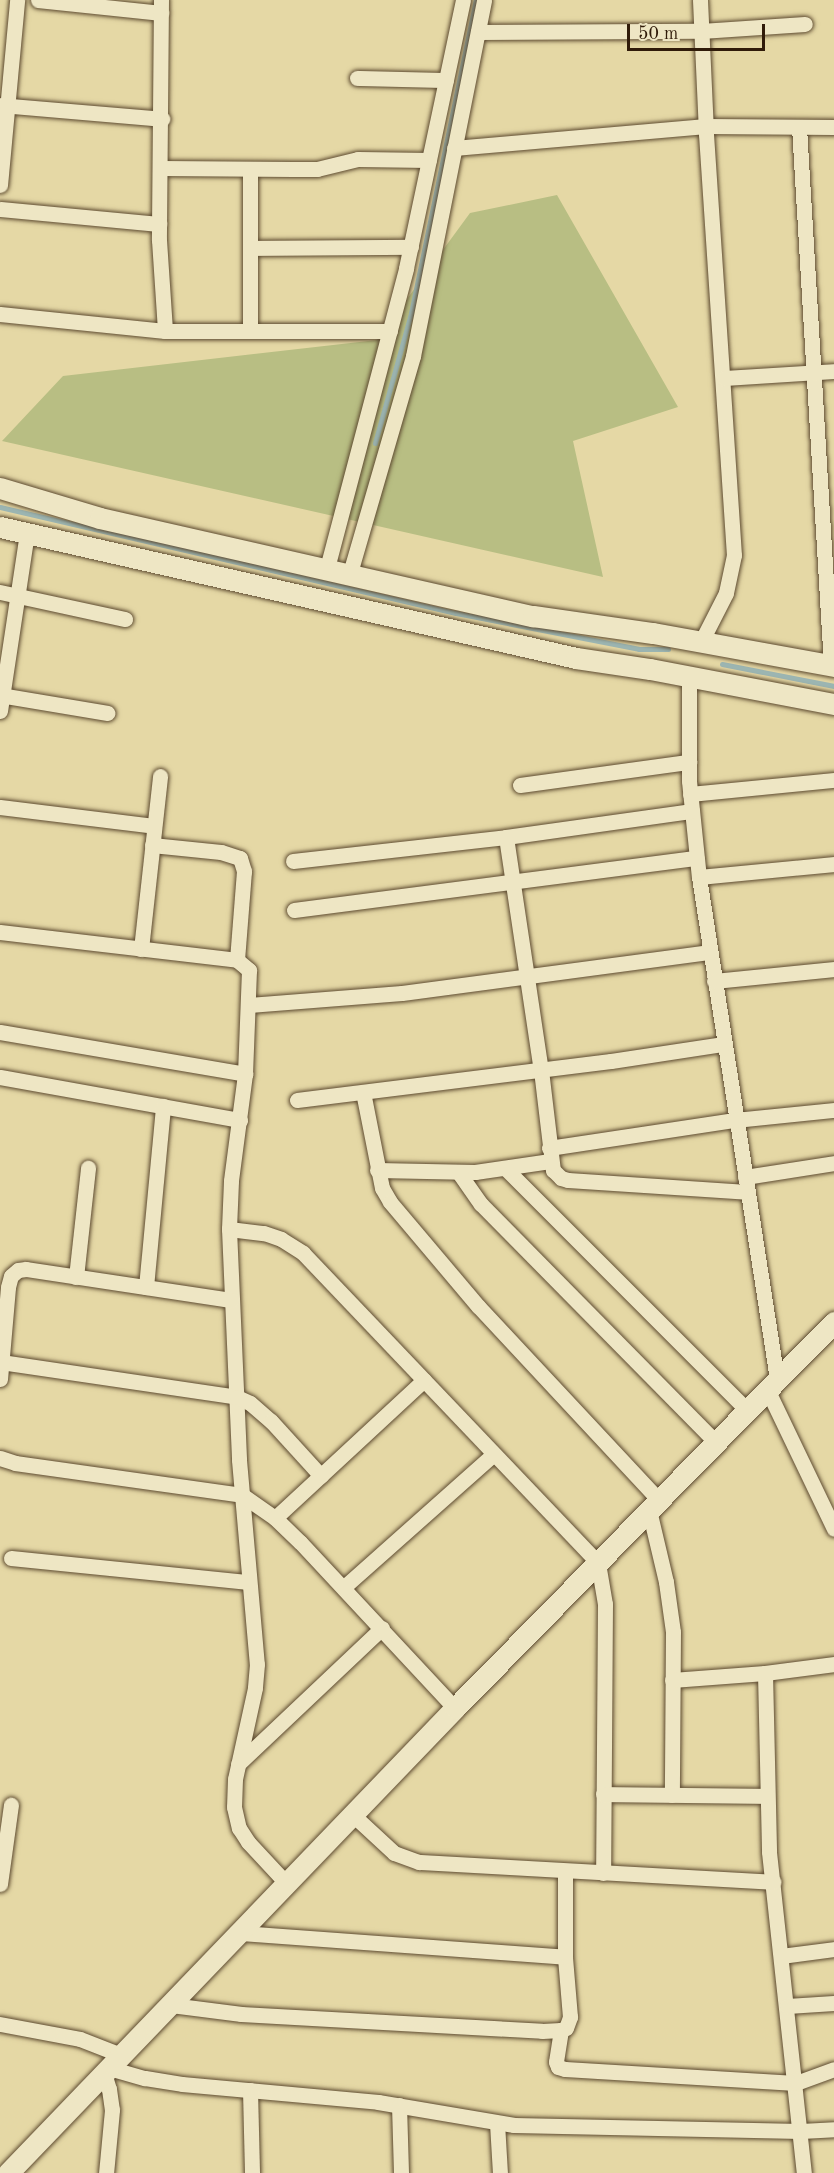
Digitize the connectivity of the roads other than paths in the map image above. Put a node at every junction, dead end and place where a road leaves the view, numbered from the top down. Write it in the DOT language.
graph roads {
  1 [pos="16,0"];
  2 [pos="38,0"];
  3 [pos="463,0"];
  4 [pos="484,0"];
  5 [pos="700,0"];
  6 [pos="161,6"];
  7 [pos="805,24"];
  8 [pos="702,31"];
  9 [pos="478,32"];
  10 [pos="357,78"];
  11 [pos="446,80"];
  12 [pos="4,105"];
  13 [pos="162,118"];
  14 [pos="706,126"];
  15 [pos="799,127"];
  16 [pos="834,127"];
  17 [pos="454,148"];
  18 [pos="429,160"];
  19 [pos="161,168"];
  20 [pos="250,169"];
  21 [pos="0,186"];
  22 [pos="0,209"];
  23 [pos="159,224"];
  24 [pos="250,248"];
  25 [pos="411,248"];
  26 [pos="0,314"];
  27 [pos="250,330"];
  28 [pos="165,331"];
  29 [pos="390,331"];
  30 [pos="834,371"];
  31 [pos="813,372"];
  32 [pos="724,378"];
  33 [pos="0,488"];
  34 [pos="0,527"];
  35 [pos="27,533"];
  36 [pos="338,571"];
  37 [pos="0,592"];
  38 [pos="18,595"];
  39 [pos="124,619"];
  40 [pos="701,642"];
  41 [pos="833,666"];
  42 [pos="689,676"];
  43 [pos="1,695"];
  44 [pos="834,704"];
  45 [pos="0,711"];
  46 [pos="108,713"];
  47 [pos="689,762"];
  48 [pos="160,776"];
  49 [pos="834,780"];
  50 [pos="520,785"];
  51 [pos="690,794"];
  52 [pos="0,807"];
  53 [pos="692,811"];
  54 [pos="154,826"];
  55 [pos="506,837"];
  56 [pos="152,845"];
  57 [pos="697,858"];
  58 [pos="293,861"];
  59 [pos="834,864"];
  60 [pos="699,877"];
  61 [pos="512,883"];
  62 [pos="294,910"];
  63 [pos="0,932"];
  64 [pos="141,949"];
  65 [pos="710,952"];
  66 [pos="237,960"];
  67 [pos="834,969"];
  68 [pos="526,976"];
  69 [pos="714,981"];
  70 [pos="249,1005"];
  71 [pos="0,1032"];
  72 [pos="724,1044"];
  73 [pos="541,1070"];
  74 [pos="245,1074"];
  75 [pos="0,1077"];
  76 [pos="363,1092"];
  77 [pos="297,1100"];
  78 [pos="163,1106"];
  79 [pos="834,1110"];
  80 [pos="240,1120"];
  81 [pos="735,1120"];
  82 [pos="550,1155"];
  83 [pos="834,1162"];
  84 [pos="88,1168"];
  85 [pos="505,1168"];
  86 [pos="377,1170"];
  87 [pos="459,1173"];
  88 [pos="746,1184"];
  89 [pos="229,1229"];
  90 [pos="76,1277"];
  91 [pos="146,1287"];
  92 [pos="232,1300"];
  93 [pos="834,1322"];
  94 [pos="2,1362"];
  95 [pos="0,1379"];
  96 [pos="424,1380"];
  97 [pos="772,1384"];
  98 [pos="237,1397"];
  99 [pos="747,1410"];
  100 [pos="716,1442"];
  101 [pos="494,1454"];
  102 [pos="0,1458"];
  103 [pos="321,1476"];
  104 [pos="242,1495"];
  105 [pos="654,1505"];
  106 [pos="275,1518"];
  107 [pos="834,1529"];
  108 [pos="11,1558"];
  109 [pos="598,1563"];
  110 [pos="249,1582"];
  111 [pos="344,1587"];
  112 [pos="382,1628"];
  113 [pos="834,1664"];
  114 [pos="765,1673"];
  115 [pos="672,1680"];
  116 [pos="455,1708"];
  117 [pos="238,1764"];
  118 [pos="603,1794"];
  119 [pos="672,1795"];
  120 [pos="767,1796"];
  121 [pos="11,1805"];
  122 [pos="353,1815"];
  123 [pos="2,1859"];
  124 [pos="566,1871"];
  125 [pos="603,1873"];
  126 [pos="773,1882"];
  127 [pos="0,1884"];
  128 [pos="287,1884"];
  129 [pos="241,1933"];
  130 [pos="834,1949"];
  131 [pos="782,1956"];
  132 [pos="566,1957"];
  133 [pos="834,2003"];
  134 [pos="171,2005"];
  135 [pos="787,2006"];
  136 [pos="0,2024"];
  137 [pos="561,2030"];
  138 [pos="111,2065"];
  139 [pos="834,2069"];
  140 [pos="796,2083"];
  141 [pos="250,2090"];
  142 [pos="399,2105"];
  143 [pos="497,2123"];
  144 [pos="834,2129"];
  145 [pos="801,2131"];
  146 [pos="8,2173"];
  147 [pos="106,2173"];
  148 [pos="252,2173"];
  149 [pos="401,2173"];
  150 [pos="501,2173"];
  151 [pos="804,2173"];
  1 -- 12 [label="street"];
  2 -- 6 [label="street"];
  3 -- 11 [label="street"];
  4 -- 9 [label="street"];
  5 -- 8 [label="street"];
  6 -- 13 [label="street"];
  7 -- 8 [label="street"];
  8 -- 9 [label="street"];
  8 -- 14 [label="street"];
  9 -- 17 [label="street"];
  10 -- 11 [label="street"];
  11 -- 18 [label="street"];
  12 -- 13 [label="street"];
  12 -- 21 [label="street"];
  13 -- 19 [label="street"];
  14 -- 15 [label="street"];
  14 -- 17 [label="street"];
  14 -- 32 [label="street"];
  15 -- 16 [label="street"];
  15 -- 31 [label="street"];
  17 -- 36 [label="street"];
  18 -- 20 [label="street"];
  18 -- 25 [label="street"];
  19 -- 20 [label="street"];
  19 -- 23 [label="street"];
  20 -- 24 [label="street"];
  22 -- 23 [label="street"];
  23 -- 28 [label="street"];
  24 -- 25 [label="street"];
  24 -- 27 [label="street"];
  25 -- 29 [label="street"];
  26 -- 28 [label="street"];
  27 -- 28 [label="street"];
  27 -- 29 [label="street"];
  29 -- 36 [label="street"];
  30 -- 31 [label="street"];
  31 -- 32 [label="street"];
  31 -- 41 [label="street"];
  32 -- 40 [label="street"];
  33 -- 36 [label="street"];
  34 -- 35 [label="street"];
  35 -- 38 [label="street"];
  35 -- 42 [label="street"];
  36 -- 40 [label="street"];
  37 -- 38 [label="street"];
  38 -- 39 [label="street"];
  38 -- 43 [label="street"];
  40 -- 41 [label="street"];
  42 -- 44 [label="street"];
  42 -- 47 [label="street"];
  43 -- 45 [label="street"];
  43 -- 46 [label="street"];
  47 -- 50 [label="street"];
  47 -- 51 [label="street"];
  48 -- 54 [label="street"];
  49 -- 51 [label="street"];
  51 -- 53 [label="street"];
  52 -- 54 [label="street"];
  53 -- 55 [label="street"];
  53 -- 57 [label="street"];
  54 -- 56 [label="street"];
  55 -- 58 [label="street"];
  55 -- 61 [label="street"];
  56 -- 64 [label="street"];
  56 -- 66 [label="street"];
  57 -- 60 [label="street"];
  57 -- 61 [label="street"];
  59 -- 60 [label="street"];
  60 -- 65 [label="street"];
  61 -- 62 [label="street"];
  61 -- 68 [label="street"];
  63 -- 64 [label="street"];
  64 -- 66 [label="street"];
  65 -- 68 [label="street"];
  65 -- 69 [label="street"];
  66 -- 70 [label="street"];
  67 -- 69 [label="street"];
  68 -- 70 [label="street"];
  68 -- 73 [label="street"];
  69 -- 72 [label="street"];
  70 -- 74 [label="street"];
  71 -- 74 [label="street"];
  72 -- 73 [label="street"];
  72 -- 81 [label="street"];
  73 -- 76 [label="street"];
  73 -- 82 [label="street"];
  74 -- 80 [label="street"];
  75 -- 78 [label="street"];
  76 -- 77 [label="street"];
  76 -- 86 [label="street"];
  78 -- 80 [label="street"];
  78 -- 91 [label="street"];
  79 -- 81 [label="street"];
  80 -- 89 [label="street"];
  81 -- 82 [label="street"];
  81 -- 88 [label="street"];
  82 -- 85 [label="street"];
  82 -- 88 [label="street"];
  83 -- 88 [label="street"];
  84 -- 90 [label="street"];
  85 -- 87 [label="street"];
  85 -- 99 [label="street"];
  86 -- 87 [label="street"];
  86 -- 105 [label="street"];
  87 -- 100 [label="street"];
  88 -- 97 [label="street"];
  89 -- 92 [label="street"];
  89 -- 96 [label="street"];
  90 -- 91 [label="street"];
  90 -- 94 [label="street"];
  91 -- 92 [label="street"];
  92 -- 98 [label="street"];
  93 -- 97 [label="street"];
  94 -- 95 [label="street"];
  94 -- 98 [label="street"];
  96 -- 101 [label="street"];
  96 -- 103 [label="street"];
  97 -- 99 [label="street"];
  97 -- 107 [label="street"];
  98 -- 103 [label="street"];
  98 -- 104 [label="street"];
  99 -- 100 [label="street"];
  100 -- 105 [label="street"];
  101 -- 109 [label="street"];
  101 -- 111 [label="street"];
  102 -- 104 [label="street"];
  103 -- 106 [label="street"];
  104 -- 106 [label="street"];
  104 -- 110 [label="street"];
  105 -- 109 [label="street"];
  105 -- 115 [label="street"];
  106 -- 111 [label="street"];
  108 -- 110 [label="street"];
  109 -- 116 [label="street"];
  109 -- 118 [label="street"];
  110 -- 117 [label="street"];
  111 -- 112 [label="street"];
  112 -- 116 [label="street"];
  112 -- 117 [label="street"];
  113 -- 114 [label="street"];
  114 -- 115 [label="street"];
  114 -- 120 [label="street"];
  115 -- 119 [label="street"];
  116 -- 122 [label="street"];
  117 -- 128 [label="street"];
  118 -- 119 [label="street"];
  118 -- 125 [label="street"];
  119 -- 120 [label="street"];
  120 -- 126 [label="street"];
  121 -- 123 [label="street"];
  122 -- 124 [label="street"];
  122 -- 128 [label="street"];
  123 -- 127 [label="street"];
  124 -- 125 [label="street"];
  124 -- 132 [label="street"];
  125 -- 126 [label="street"];
  126 -- 131 [label="street"];
  128 -- 129 [label="street"];
  129 -- 132 [label="street"];
  129 -- 134 [label="street"];
  130 -- 131 [label="street"];
  131 -- 135 [label="street"];
  132 -- 137 [label="street"];
  133 -- 135 [label="street"];
  134 -- 137 [label="street"];
  134 -- 138 [label="street"];
  135 -- 140 [label="street"];
  136 -- 138 [label="street"];
  137 -- 140 [label="street"];
  138 -- 141 [label="street"];
  138 -- 146 [label="street"];
  138 -- 147 [label="street"];
  139 -- 140 [label="street"];
  140 -- 145 [label="street"];
  141 -- 142 [label="street"];
  141 -- 148 [label="street"];
  142 -- 143 [label="street"];
  142 -- 149 [label="street"];
  143 -- 145 [label="street"];
  143 -- 150 [label="street"];
  144 -- 145 [label="street"];
  145 -- 151 [label="street"];
}
